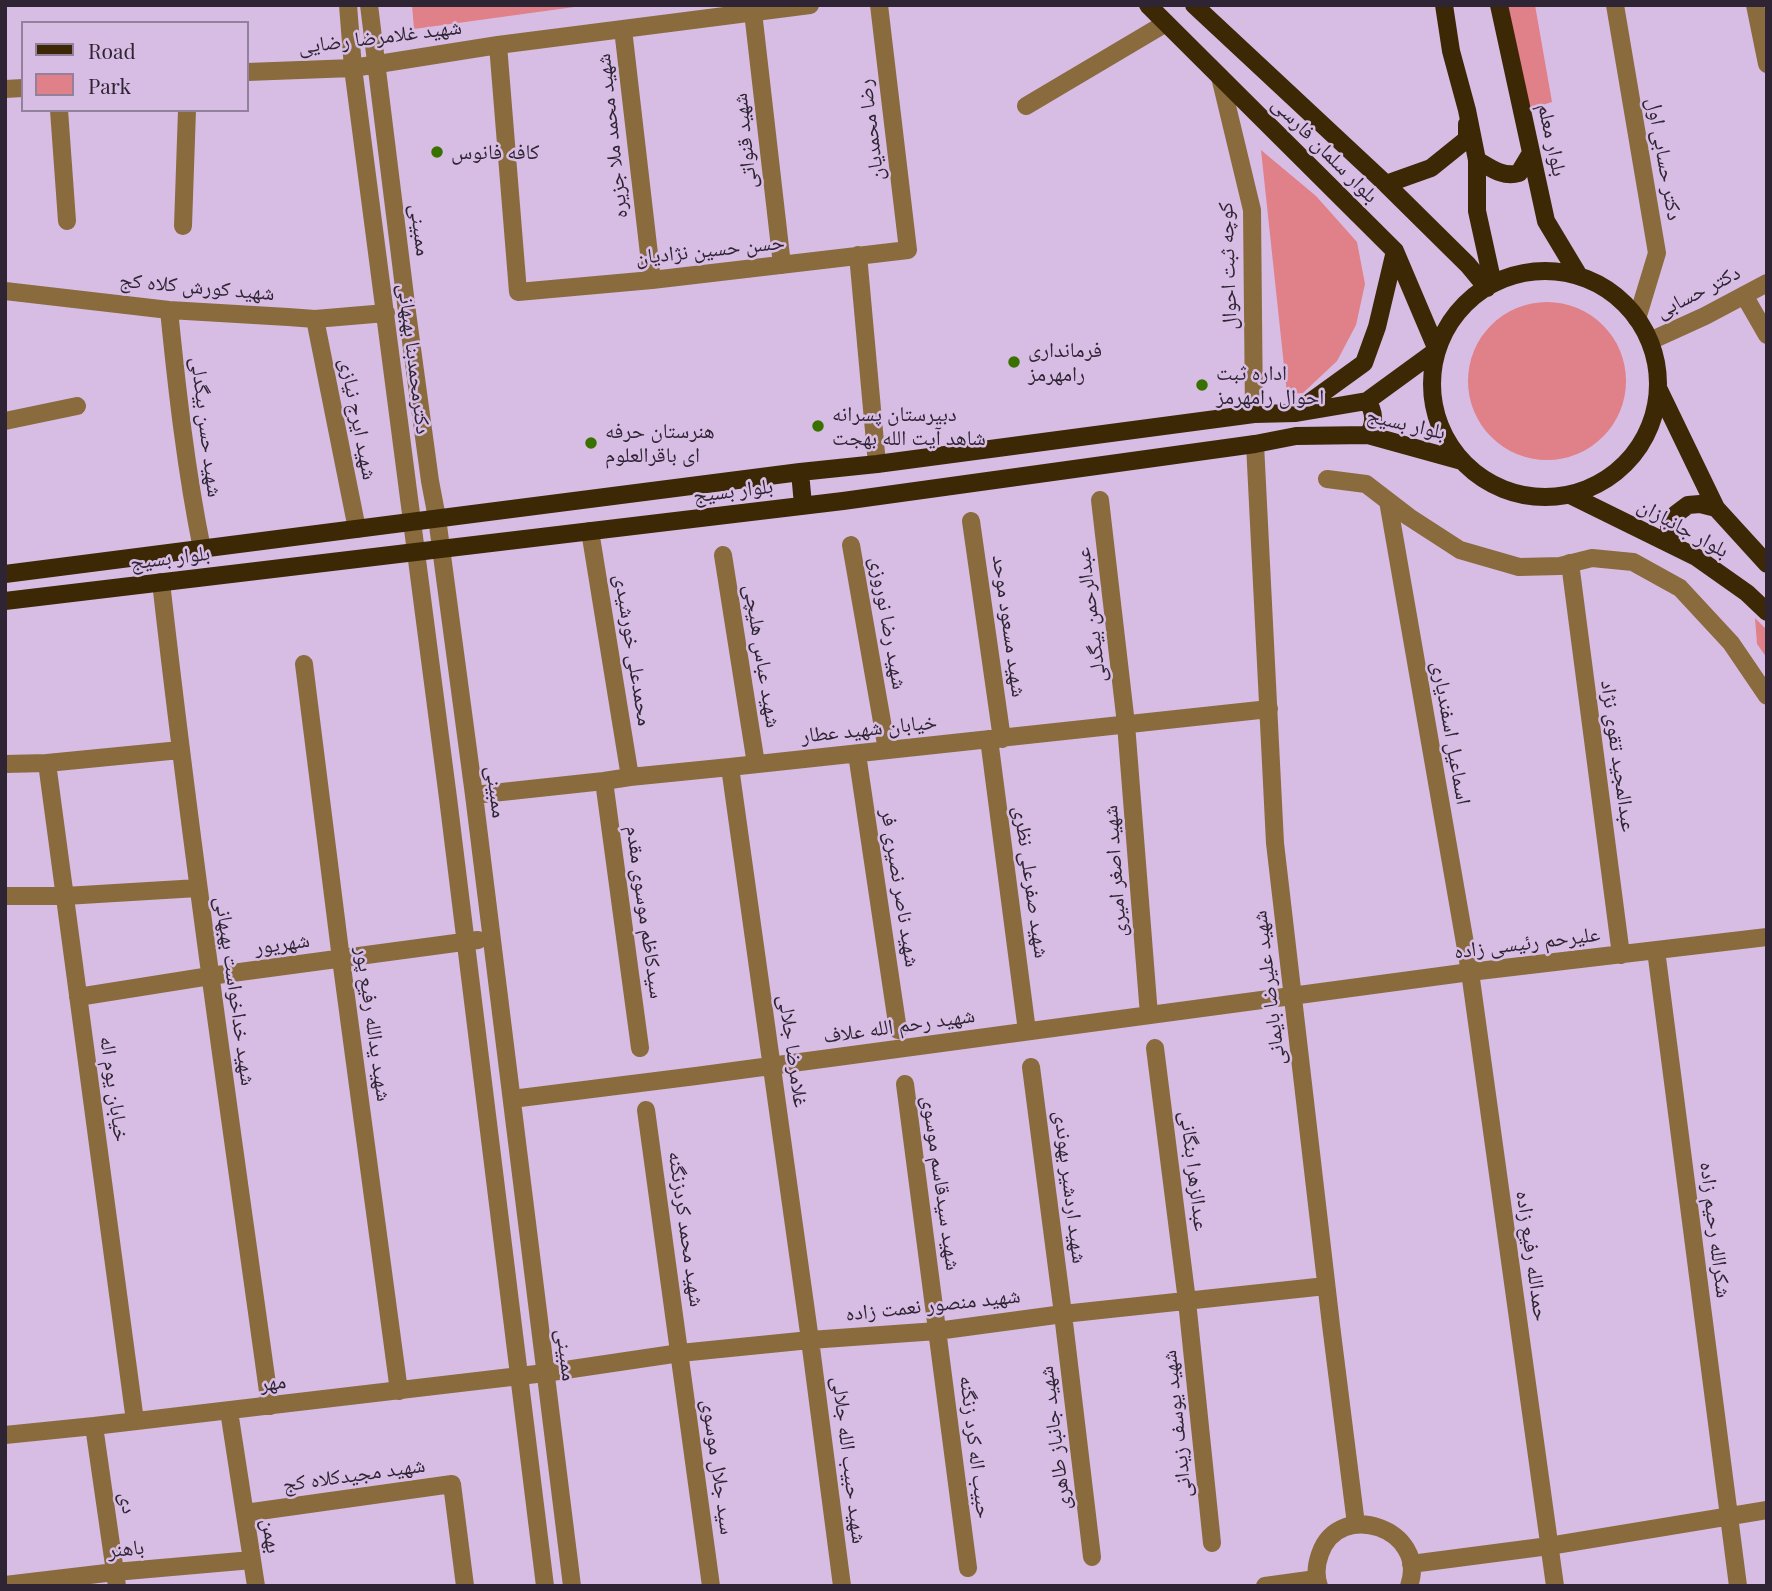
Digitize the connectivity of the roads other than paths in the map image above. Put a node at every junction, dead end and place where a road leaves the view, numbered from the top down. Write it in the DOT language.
graph roads {
  1 [pos="348,5"];
  2 [pos="369,5"];
  3 [pos="810,5"];
  4 [pos="879,5"];
  5 [pos="1148,5"];
  6 [pos="1195,5"];
  7 [pos="1444,5"];
  8 [pos="1499,5"];
  9 [pos="1615,5"];
  10 [pos="1755,5"];
  11 [pos="753,12"];
  12 [pos="1166,23"];
  13 [pos="623,29"];
  14 [pos="498,45"];
  15 [pos="375,64"];
  16 [pos="1767,64"];
  17 [pos="353,68"];
  18 [pos="248,72"];
  19 [pos="1220,77"];
  20 [pos="1026,106"];
  21 [pos="1467,110"];
  22 [pos="59,112"];
  23 [pos="187,112"];
  24 [pos="1531,153"];
  25 [pos="1477,160"];
  26 [pos="1386,184"];
  27 [pos="67,221"];
  28 [pos="183,226"];
  29 [pos="908,250"];
  30 [pos="1395,251"];
  31 [pos="858,255"];
  32 [pos="782,265"];
  33 [pos="1579,276"];
  34 [pos="652,280"];
  35 [pos="1767,283"];
  36 [pos="1490,286"];
  37 [pos="5,291"];
  38 [pos="1744,295"];
  39 [pos="169,310"];
  40 [pos="386,313"];
  41 [pos="315,318"];
  42 [pos="1637,318"];
  43 [pos="1767,335"];
  44 [pos="1650,341"];
  45 [pos="1437,350"];
  46 [pos="1659,390"];
  47 [pos="1367,401"];
  48 [pos="77,406"];
  49 [pos="1296,412"];
  50 [pos="1254,414"];
  51 [pos="5,421"];
  52 [pos="1368,435"];
  53 [pos="1255,444"];
  54 [pos="1462,461"];
  55 [pos="877,464"];
  56 [pos="800,472"];
  57 [pos="1327,479"];
  58 [pos="1570,495"];
  59 [pos="1100,500"];
  60 [pos="1388,501"];
  61 [pos="803,506"];
  62 [pos="1716,508"];
  63 [pos="437,518"];
  64 [pos="971,521"];
  65 [pos="412,522"];
  66 [pos="356,529"];
  67 [pos="590,531"];
  68 [pos="1670,544"];
  69 [pos="851,545"];
  70 [pos="441,548"];
  71 [pos="202,549"];
  72 [pos="416,551"];
  73 [pos="723,555"];
  74 [pos="1570,564"];
  75 [pos="1767,564"];
  76 [pos="5,573"];
  77 [pos="160,582"];
  78 [pos="5,601"];
  79 [pos="1767,612"];
  80 [pos="304,664"];
  81 [pos="1767,696"];
  82 [pos="1269,709"];
  83 [pos="1126,724"];
  84 [pos="995,739"];
  85 [pos="180,750"];
  86 [pos="887,750"];
  87 [pos="856,754"];
  88 [pos="47,763"];
  89 [pos="5,764"];
  90 [pos="757,764"];
  91 [pos="730,767"];
  92 [pos="631,776"];
  93 [pos="604,781"];
  94 [pos="474,795"];
  95 [pos="198,888"];
  96 [pos="5,895"];
  97 [pos="65,896"];
  98 [pos="1767,937"];
  99 [pos="492,939"];
  100 [pos="466,942"];
  101 [pos="1657,950"];
  102 [pos="1621,955"];
  103 [pos="341,959"];
  104 [pos="1470,972"];
  105 [pos="210,976"];
  106 [pos="1293,996"];
  107 [pos="78,997"];
  108 [pos="1149,1015"];
  109 [pos="898,1030"];
  110 [pos="1027,1031"];
  111 [pos="640,1048"];
  112 [pos="1155,1048"];
  113 [pos="772,1066"];
  114 [pos="1031,1067"];
  115 [pos="905,1084"];
  116 [pos="512,1099"];
  117 [pos="646,1110"];
  118 [pos="1326,1286"];
  119 [pos="1187,1301"];
  120 [pos="1063,1314"];
  121 [pos="937,1331"];
  122 [pos="810,1340"];
  123 [pos="680,1353"];
  124 [pos="545,1373"];
  125 [pos="519,1376"];
  126 [pos="399,1391"];
  127 [pos="270,1406"];
  128 [pos="229,1410"];
  129 [pos="135,1421"];
  130 [pos="94,1426"];
  131 [pos="5,1435"];
  132 [pos="1767,1510"];
  133 [pos="245,1513"];
  134 [pos="1730,1516"];
  135 [pos="1356,1524"];
  136 [pos="1212,1543"];
  137 [pos="1549,1546"];
  138 [pos="1092,1557"];
  139 [pos="252,1560"];
  140 [pos="1411,1564"];
  141 [pos="968,1568"];
  142 [pos="116,1579"];
  143 [pos="1317,1583"];
  144 [pos="5,1585"];
  145 [pos="256,1586"];
  146 [pos="465,1586"];
  147 [pos="545,1586"];
  148 [pos="572,1586"];
  149 [pos="711,1586"];
  150 [pos="842,1586"];
  151 [pos="1265,1586"];
  152 [pos="1409,1586"];
  153 [pos="1555,1586"];
  154 [pos="1738,1586"];
  1 -- 17 [label="street, دکترمحمدبنا بهبهانی"];
  2 -- 15 [label="street, ممبینی"];
  3 -- 11 [label="street, شهید غلامرضا رضایی"];
  4 -- 29 [label="street, رضا محمدیان"];
  5 -- 12 [label="main road, بلوار سلمان فارسی"];
  6 -- 26 [label="main road, بلوار سلمان فارسی"];
  7 -- 21 [label="main road"];
  8 -- 24 [label="main road, بلوار معلم"];
  9 -- 42 [label="street, دکتر حسابی اول"];
  10 -- 16 [label="street"];
  11 -- 13 [label="street, شهید غلامرضا رضایی"];
  11 -- 32 [label="street, شهید قنواتی"];
  12 -- 19 [label="main road, بلوار سلمان فارسی"];
  12 -- 20 [label="street"];
  13 -- 14 [label="street, شهید غلامرضا رضایی"];
  13 -- 34 [label="street, شهید محمد ملا جزیره"];
  14 -- 15 [label="street, شهید غلامرضا رضایی"];
  14 -- 34 [label="street, حسن حسین نژادیان"];
  15 -- 17 [label="street, شهید غلامرضا رضایی"];
  15 -- 63 [label="street, ممبینی"];
  17 -- 18 [label="street, شهید غلامرضا رضایی"];
  17 -- 40 [label="street, دکترمحمدبنا بهبهانی"];
  19 -- 30 [label="main road, بلوار سلمان فارسی"];
  19 -- 50 [label="street, کوچه ثبت احوال"];
  21 -- 25 [label="main road"];
  21 -- 26 [label="main road"];
  22 -- 27 [label="street"];
  23 -- 28 [label="street"];
  24 -- 25 [label="main road"];
  24 -- 33 [label="main road, بلوار معلم"];
  25 -- 36 [label="main road"];
  26 -- 36 [label="main road, بلوار سلمان فارسی"];
  29 -- 31 [label="street, حسن حسین نژادیان"];
  30 -- 45 [label="main road, بلوار سلمان فارسی"];
  30 -- 49 [label="main road"];
  31 -- 32 [label="street, حسن حسین نژادیان"];
  31 -- 55 [label="street"];
  32 -- 34 [label="street, حسن حسین نژادیان"];
  33 -- 36 [label="main road"];
  33 -- 42 [label="main road"];
  35 -- 38 [label="street, دکتر حسابی"];
  36 -- 45 [label="main road"];
  37 -- 39 [label="street, شهید کورش کلاه کج"];
  38 -- 43 [label="street"];
  38 -- 44 [label="street, دکتر حسابی"];
  39 -- 41 [label="street, شهید کورش کلاه کج"];
  39 -- 71 [label="street, شهید حسن بیگدلی"];
  40 -- 41 [label="street, شهید کورش کلاه کج"];
  40 -- 65 [label="street, دکترمحمدبنا بهبهانی"];
  41 -- 66 [label="street, شهید ایرج نیازی"];
  42 -- 44 [label="main road"];
  44 -- 46 [label="main road"];
  45 -- 47 [label="main road, بلوار بسیج"];
  45 -- 54 [label="main road"];
  46 -- 58 [label="main road"];
  46 -- 62 [label="main road, بلوار جانبازان"];
  47 -- 49 [label="main road, بلوار بسیج"];
  47 -- 52 [label="main road"];
  48 -- 51 [label="street"];
  49 -- 50 [label="main road, بلوار بسیج"];
  50 -- 55 [label="main road, بلوار بسیج"];
  52 -- 53 [label="main road, بلوار بسیج"];
  52 -- 54 [label="main road, بلوار بسیج"];
  53 -- 61 [label="main road, بلوار بسیج"];
  53 -- 82 [label="street, شهید علیرضا بایمانی"];
  54 -- 58 [label="main road"];
  55 -- 56 [label="main road, بلوار بسیج"];
  56 -- 61 [label="main road"];
  56 -- 63 [label="main road, بلوار بسیج"];
  57 -- 60 [label="street"];
  58 -- 68 [label="main road, بلوار جانبازان"];
  59 -- 83 [label="street, عبدالرحمن بیگدلی"];
  60 -- 74 [label="street"];
  60 -- 104 [label="street, اسماعیل اسفندیاری"];
  61 -- 67 [label="main road, بلوار بسیج"];
  62 -- 68 [label="main road"];
  62 -- 75 [label="main road, بلوار جانبازان"];
  63 -- 65 [label="main road, بلوار بسیج"];
  63 -- 70 [label="street, ممبینی"];
  64 -- 84 [label="street, شهید مسعود موحد"];
  65 -- 66 [label="main road, بلوار بسیج"];
  65 -- 72 [label="street, دکترمحمدبنا بهبهانی"];
  66 -- 71 [label="main road, بلوار بسیج"];
  67 -- 70 [label="main road, بلوار بسیج"];
  67 -- 92 [label="street, محمدعلی خورشیدی"];
  68 -- 79 [label="main road, بلوار جانبازان"];
  69 -- 86 [label="street, شهید رضا نوروزی"];
  70 -- 72 [label="main road, بلوار بسیج"];
  70 -- 94 [label="street, ممبینی"];
  71 -- 76 [label="main road, بلوار بسیج"];
  72 -- 77 [label="main road, بلوار بسیج"];
  72 -- 100 [label="street"];
  73 -- 90 [label="street, شهید عباس هلیچی"];
  74 -- 81 [label="street"];
  74 -- 102 [label="street, عبدالمجید تقوی نژاد"];
  77 -- 78 [label="main road, بلوار بسیج"];
  77 -- 85 [label="street, شهید خداخواست بهبهانی"];
  80 -- 103 [label="street, شهید یدالله رفیع پور"];
  82 -- 83 [label="street, خیابان شهید عطار"];
  82 -- 106 [label="street, شهید علیرضا بایمانی"];
  83 -- 84 [label="street, خیابان شهید عطار"];
  83 -- 108 [label="street, شهید اصغر امیری"];
  84 -- 86 [label="street, خیابان شهید عطار"];
  84 -- 110 [label="street, شهید صفرعلی نظری"];
  85 -- 88 [label="street"];
  85 -- 95 [label="street, شهید خداخواست بهبهانی"];
  86 -- 87 [label="street, خیابان شهید عطار"];
  87 -- 90 [label="street, خیابان شهید عطار"];
  87 -- 109 [label="street, شهید ناصر نصیری فر"];
  88 -- 89 [label="street"];
  88 -- 97 [label="street, خیابان یوم اله"];
  90 -- 91 [label="street, خیابان شهید عطار"];
  91 -- 92 [label="street, خیابان شهید عطار"];
  91 -- 113 [label="street, غلامرضا جلالی"];
  92 -- 93 [label="street, خیابان شهید عطار"];
  93 -- 94 [label="street, خیابان شهید عطار"];
  93 -- 111 [label="street, سیدکاظم موسوی مقدم"];
  94 -- 99 [label="street, ممبینی"];
  95 -- 97 [label="street"];
  95 -- 105 [label="street, شهید خداخواست بهبهانی"];
  96 -- 97 [label="street"];
  97 -- 107 [label="street, خیابان یوم اله"];
  98 -- 101 [label="street, علیرحم رئیسی زاده"];
  99 -- 100 [label="street, شهریور"];
  99 -- 116 [label="street, ممبینی"];
  100 -- 103 [label="street, شهریور"];
  100 -- 125 [label="street"];
  101 -- 102 [label="street, علیرحم رئیسی زاده"];
  101 -- 134 [label="street, شکرالله رحیم زاده"];
  102 -- 104 [label="street, علیرحم رئیسی زاده"];
  103 -- 105 [label="street, شهریور"];
  103 -- 126 [label="street, شهید یدالله رفیع پور"];
  104 -- 106 [label="street, علیرحم رئیسی زاده"];
  104 -- 137 [label="street, حمدالله رفیع زاده"];
  105 -- 107 [label="street, شهریور"];
  105 -- 127 [label="street, شهید خداخواست بهبهانی"];
  106 -- 108 [label="street, شهید رحم الله علاف"];
  106 -- 118 [label="street, شهید علیرضا بایمانی"];
  107 -- 129 [label="street, خیابان یوم اله"];
  108 -- 110 [label="street, شهید رحم الله علاف"];
  110 -- 113 [label="street, شهید رحم الله علاف"];
  112 -- 119 [label="street, عبدالزهرا بنگانی"];
  113 -- 116 [label="street, شهید رحم الله علاف"];
  113 -- 122 [label="street, غلامرضا جلالی"];
  114 -- 120 [label="street, شهید اردشیر بهوندی"];
  115 -- 121 [label="street, شهید سیدقاسم موسوی"];
  116 -- 124 [label="street, ممبینی"];
  117 -- 123 [label="street, شهید محمد کردزنگنه"];
  118 -- 119 [label="street, شهید منصور نعمت زاده"];
  118 -- 135 [label="street, شهید علیرضا بایمانی"];
  119 -- 120 [label="street, شهید منصور نعمت زاده"];
  119 -- 136 [label="street, شهید یوسف زیدانی"];
  120 -- 121 [label="street, شهید منصور نعمت زاده"];
  120 -- 138 [label="street, شهید جانباز طاهری"];
  121 -- 122 [label="street, شهید منصور نعمت زاده"];
  121 -- 141 [label="street, حبیب اله کرد زنگنه"];
  122 -- 123 [label="street, شهید منصور نعمت زاده"];
  122 -- 150 [label="street, شهید حبیب الله جلالی"];
  123 -- 124 [label="street, شهید منصور نعمت زاده"];
  123 -- 149 [label="street, سید جلال موسوی"];
  124 -- 125 [label="street, مهر"];
  124 -- 148 [label="street, ممبینی"];
  125 -- 126 [label="street, مهر"];
  125 -- 147 [label="street"];
  126 -- 127 [label="street, مهر"];
  127 -- 128 [label="street, مهر"];
  128 -- 129 [label="street, مهر"];
  128 -- 133 [label="street, بهمن"];
  129 -- 130 [label="street, مهر"];
  130 -- 131 [label="street, مهر"];
  130 -- 142 [label="street, دی"];
  132 -- 134 [label="street"];
  133 -- 139 [label="street, بهمن"];
  133 -- 146 [label="street, شهید مجیدکلاه کج"];
  134 -- 137 [label="street"];
  134 -- 154 [label="street, شکرالله رحیم زاده"];
  135 -- 140 [label="street"];
  135 -- 143 [label="street"];
  137 -- 140 [label="street"];
  137 -- 153 [label="street, حمدالله رفیع زاده"];
  139 -- 142 [label="street, باهنر"];
  139 -- 145 [label="street, بهمن"];
  140 -- 152 [label="street"];
  142 -- 144 [label="street, باهنر"];
  143 -- 151 [label="street"];
}
